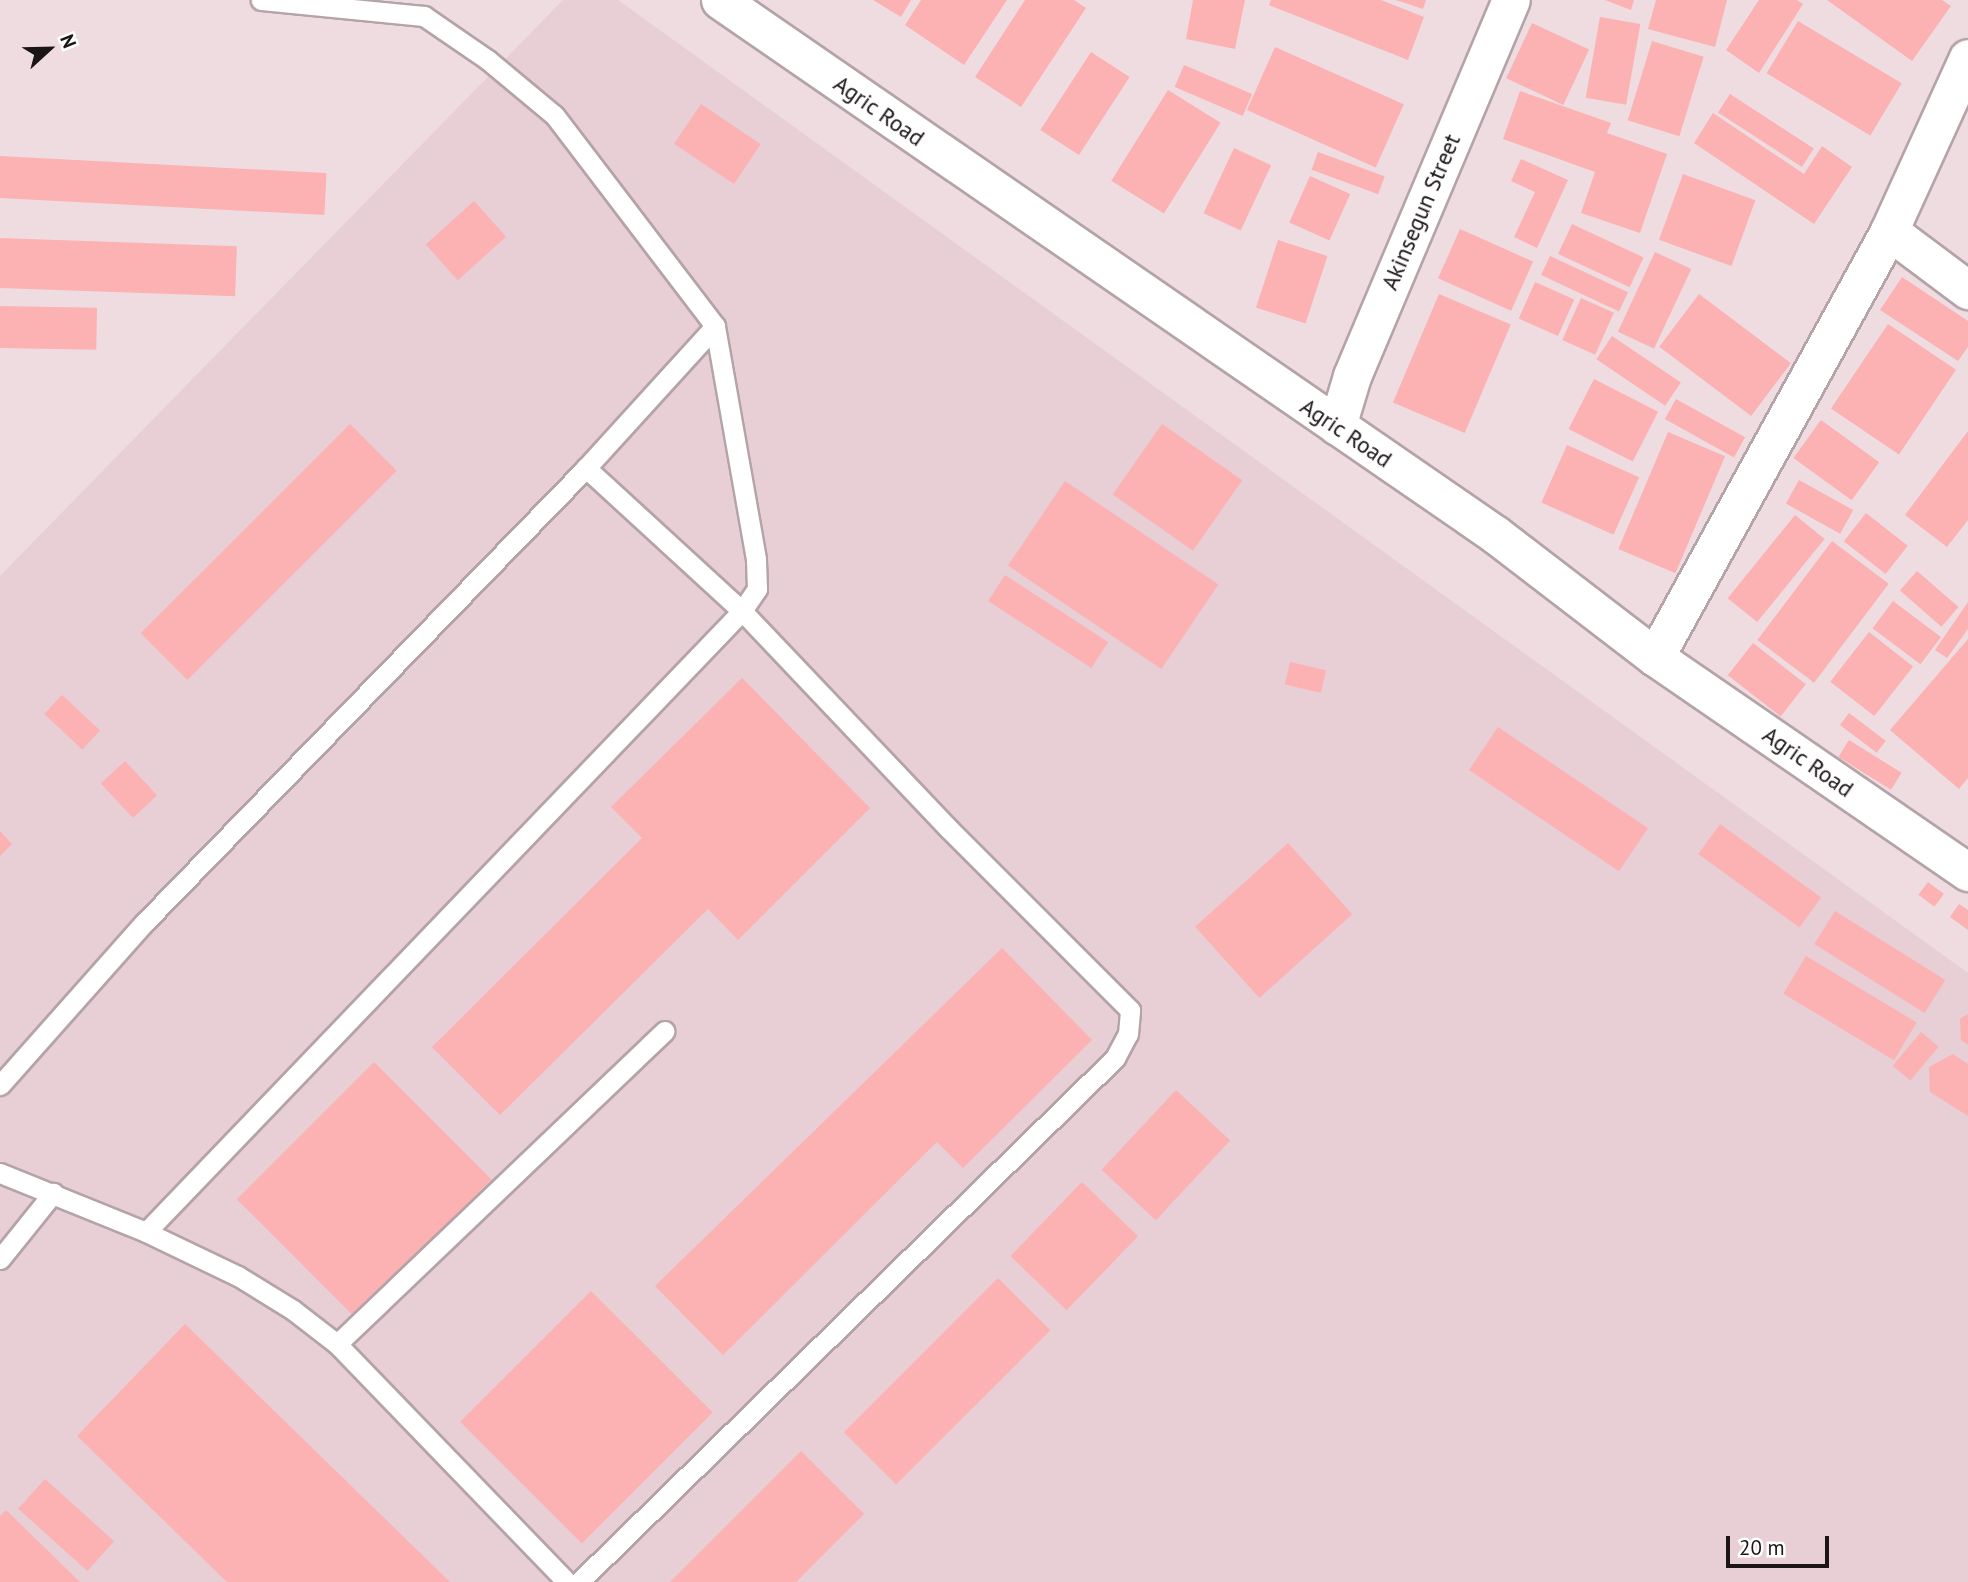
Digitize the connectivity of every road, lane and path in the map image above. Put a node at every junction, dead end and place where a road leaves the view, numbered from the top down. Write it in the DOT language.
graph roads {
  1 [pos="261,0"];
  2 [pos="720,0"];
  3 [pos="1511,0"];
  4 [pos="1968,58"];
  5 [pos="1889,231"];
  6 [pos="1968,290"];
  7 [pos="715,326"];
  8 [pos="1337,426"];
  9 [pos="586,468"];
  10 [pos="742,611"];
  11 [pos="1655,657"];
  12 [pos="1968,872"];
  13 [pos="664,1031"];
  14 [pos="0,1085"];
  15 [pos="0,1173"];
  16 [pos="53,1193"];
  17 [pos="146,1232"];
  18 [pos="0,1259"];
  19 [pos="337,1344"];
  20 [pos="567,1582"];
  21 [pos="579,1582"];
  1 -- 7 [label="lane"];
  2 -- 8 [label="street, Agric Road"];
  3 -- 8 [label="street, Akinsegun Street"];
  4 -- 5 [label="street"];
  5 -- 6 [label="street"];
  5 -- 11 [label="street"];
  7 -- 9 [label="lane"];
  7 -- 10 [label="lane"];
  8 -- 11 [label="street, Agric Road"];
  9 -- 10 [label="lane"];
  9 -- 14 [label="lane"];
  10 -- 17 [label="lane"];
  10 -- 21 [label="lane"];
  11 -- 12 [label="street, Agric Road"];
  13 -- 19 [label="lane"];
  15 -- 16 [label="lane"];
  16 -- 17 [label="lane"];
  16 -- 18 [label="lane"];
  17 -- 19 [label="lane"];
  19 -- 20 [label="lane"];
}
